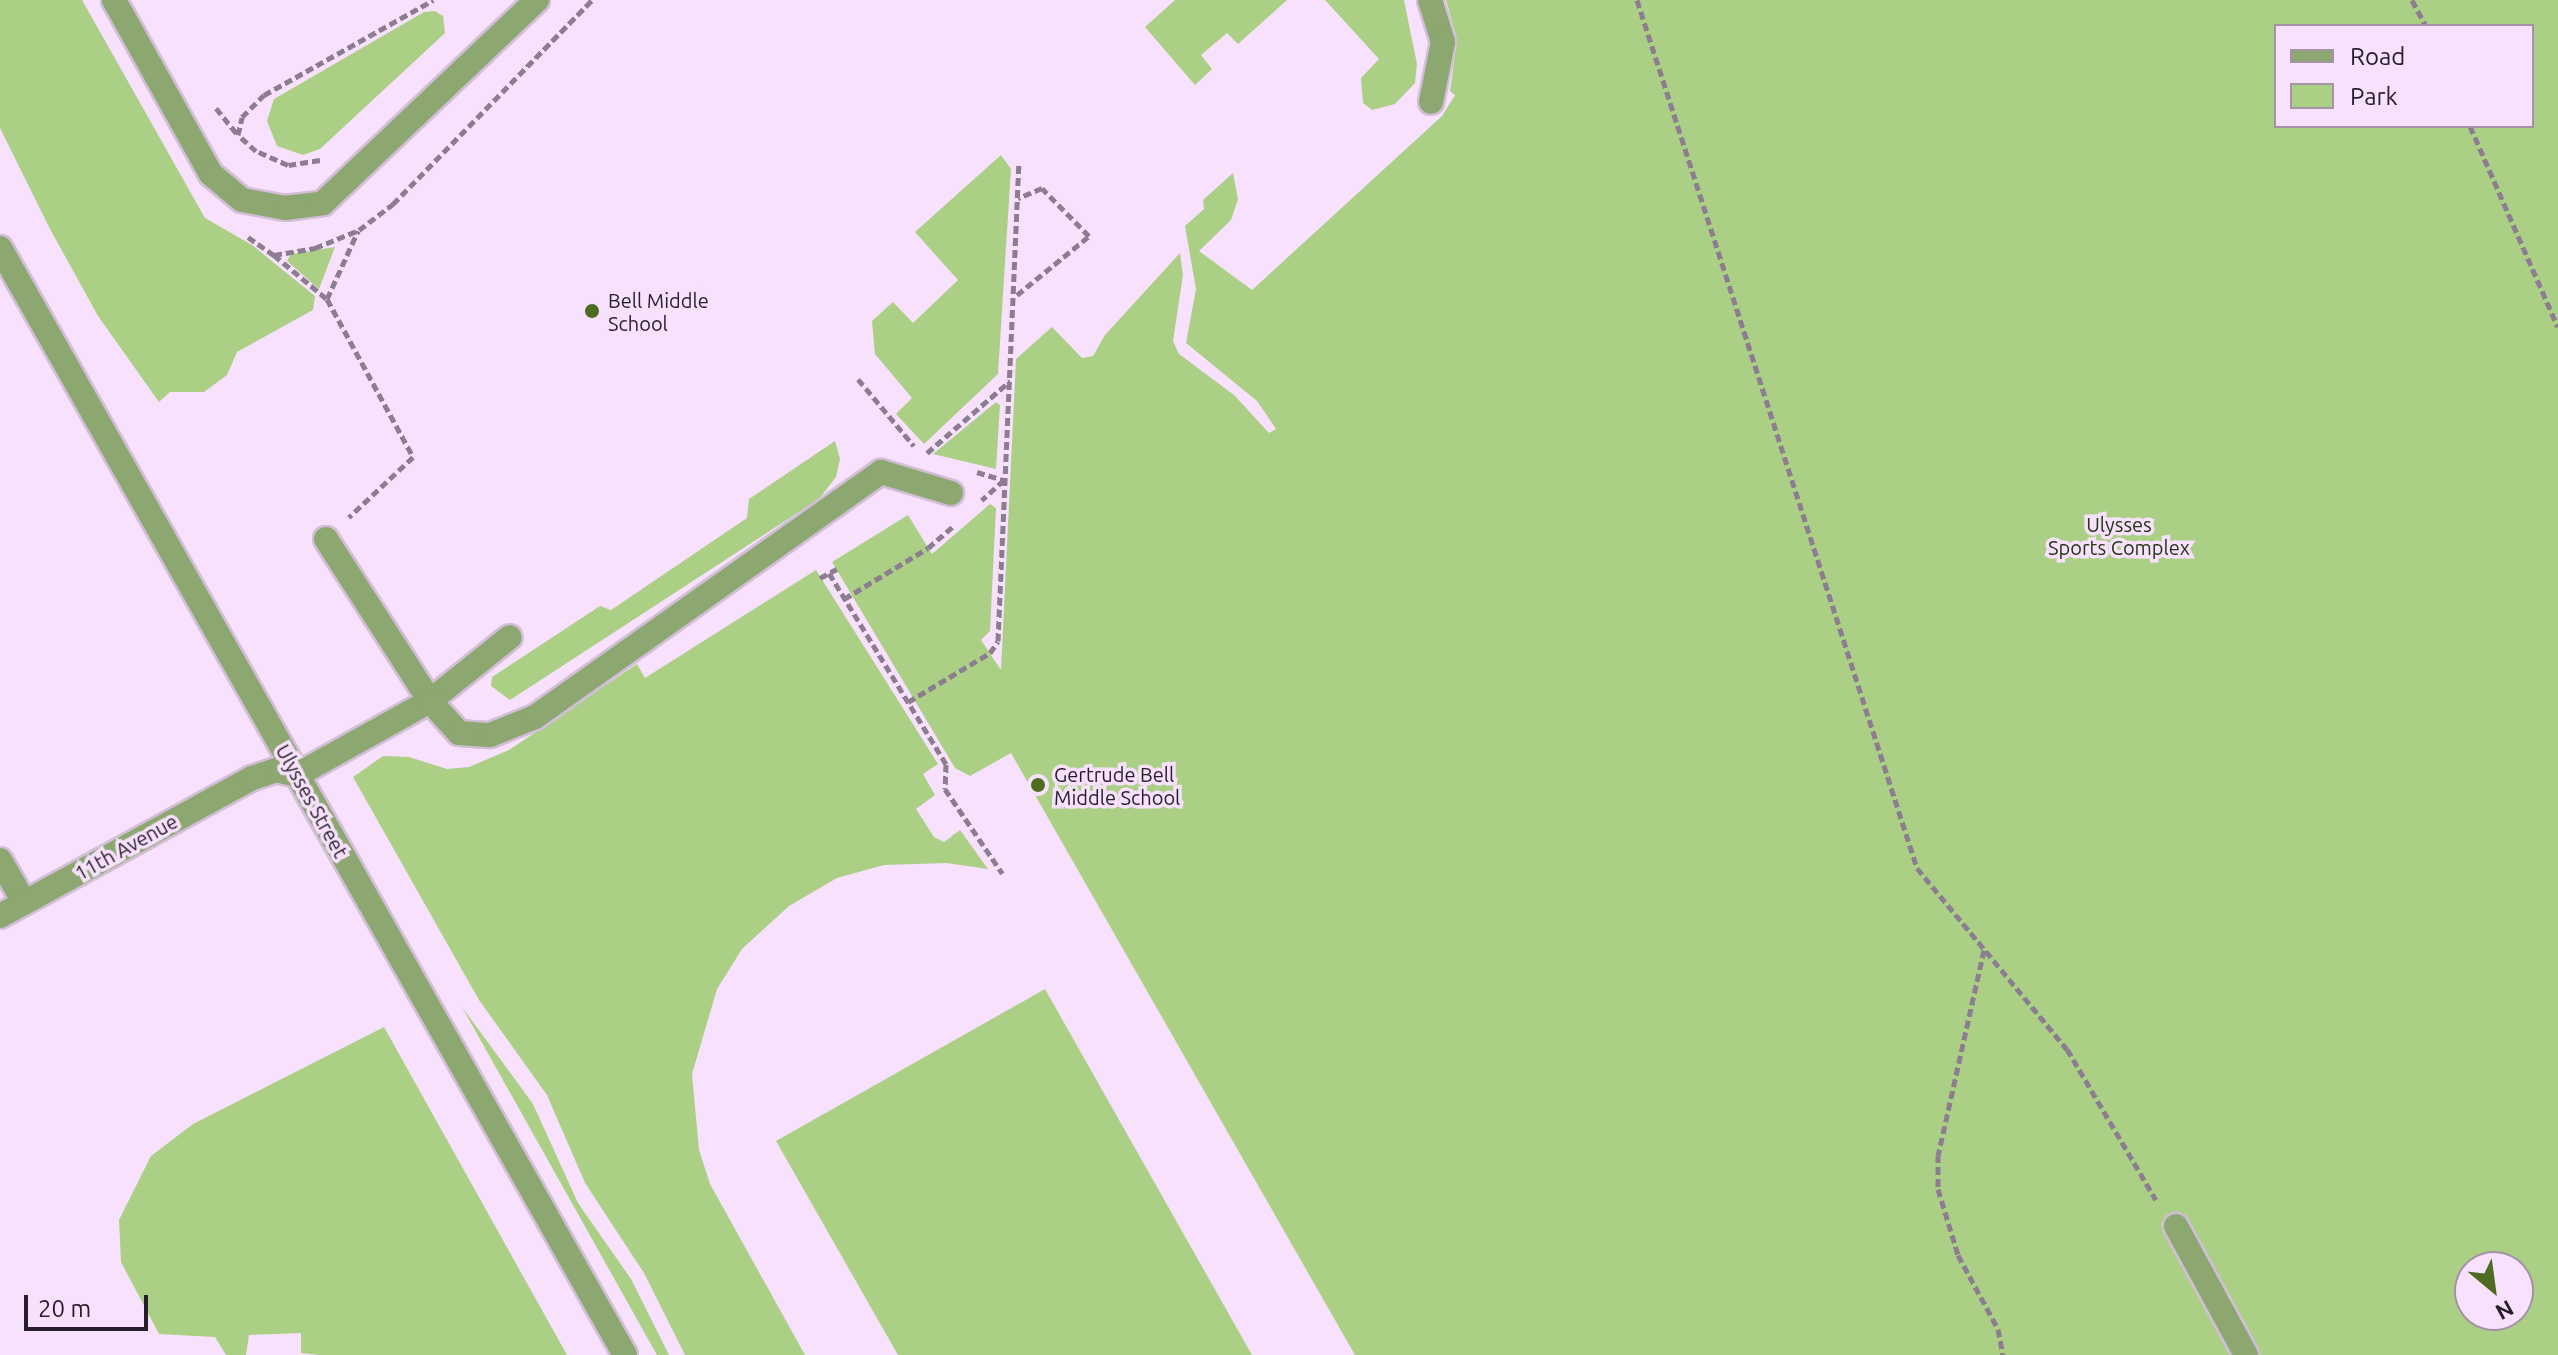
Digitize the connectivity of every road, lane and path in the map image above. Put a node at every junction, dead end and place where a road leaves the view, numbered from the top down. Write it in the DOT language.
graph roads {
  1 [pos="114,0"];
  2 [pos="433,0"];
  3 [pos="537,0"];
  4 [pos="592,0"];
  5 [pos="1430,0"];
  6 [pos="1637,0"];
  7 [pos="2412,0"];
  8 [pos="2425,24"];
  9 [pos="1431,102"];
  10 [pos="2471,128"];
  11 [pos="328,158"];
  12 [pos="1019,162"];
  13 [pos="1018,198"];
  14 [pos="359,230"];
  15 [pos="244,234"];
  16 [pos="0,248"];
  17 [pos="274,255"];
  18 [pos="1016,296"];
  19 [pos="327,299"];
  20 [pos="2558,327"];
  21 [pos="1011,380"];
  22 [pos="896,476"];
  23 [pos="951,493"];
  24 [pos="326,539"];
  25 [pos="928,548"];
  26 [pos="837,569"];
  27 [pos="829,573"];
  28 [pos="820,578"];
  29 [pos="844,599"];
  30 [pos="510,637"];
  31 [pos="430,701"];
  32 [pos="908,702"];
  33 [pos="297,775"];
  34 [pos="0,860"];
  35 [pos="1002,873"];
  36 [pos="24,902"];
  37 [pos="0,916"];
  38 [pos="1984,949"];
  39 [pos="2170,1219"];
  40 [pos="625,1355"];
  41 [pos="2003,1355"];
  42 [pos="2246,1355"];
  1 -- 3 [label="street"];
  2 -- 11 [label="path"];
  4 -- 14 [label="path"];
  5 -- 9 [label="street"];
  6 -- 38 [label="path"];
  7 -- 8 [label="path"];
  10 -- 20 [label="path"];
  12 -- 13 [label="path"];
  13 -- 18 [label="path"];
  13 -- 18 [label="path"];
  14 -- 17 [label="path"];
  14 -- 19 [label="path"];
  15 -- 17 [label="path"];
  16 -- 33 [label="street, Ulysses Street"];
  17 -- 19 [label="path"];
  18 -- 21 [label="path"];
  19 -- 24 [label="path"];
  21 -- 22 [label="path"];
  21 -- 32 [label="path"];
  22 -- 23 [label="street"];
  22 -- 31 [label="street"];
  24 -- 31 [label="street"];
  25 -- 29 [label="path"];
  26 -- 27 [label="path"];
  27 -- 28 [label="path"];
  27 -- 29 [label="path"];
  29 -- 32 [label="path"];
  30 -- 31 [label="street"];
  31 -- 33 [label="street"];
  32 -- 35 [label="path"];
  33 -- 36 [label="street, 11th Avenue"];
  33 -- 40 [label="street, Ulysses Street"];
  34 -- 36 [label="street"];
  36 -- 37 [label="street, 11th Avenue"];
  38 -- 39 [label="path"];
  38 -- 41 [label="path"];
  39 -- 42 [label="street"];
}
